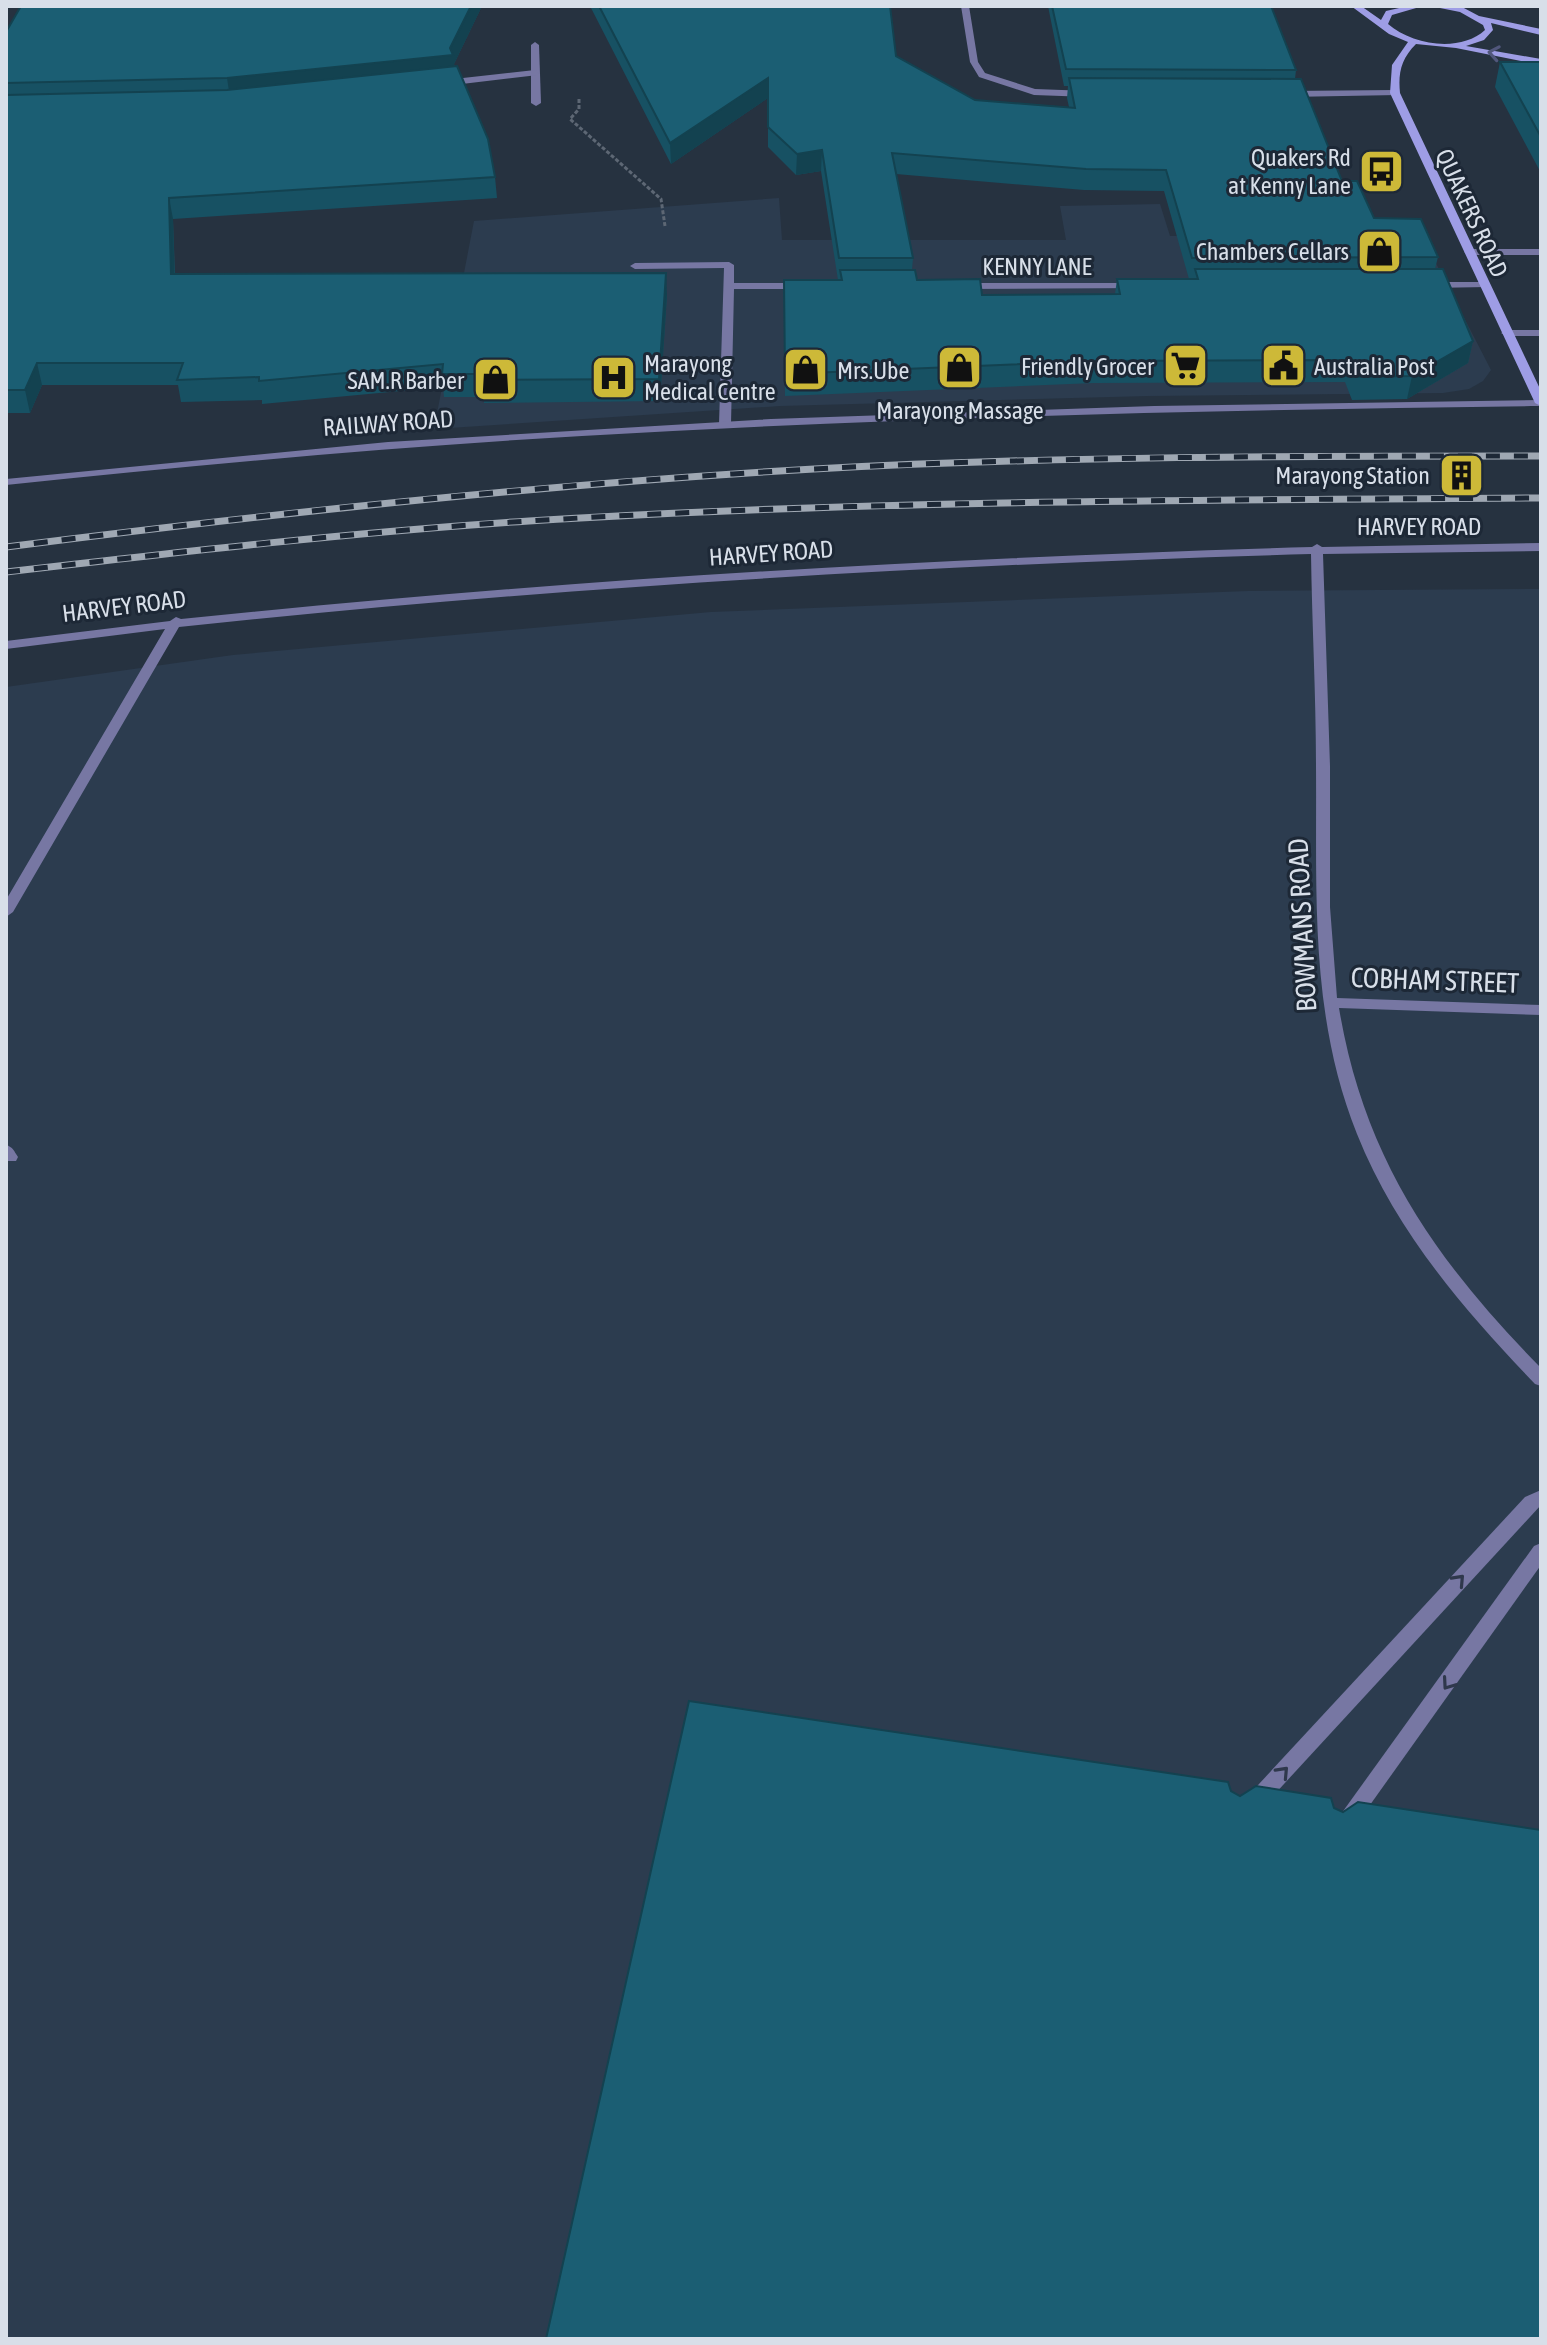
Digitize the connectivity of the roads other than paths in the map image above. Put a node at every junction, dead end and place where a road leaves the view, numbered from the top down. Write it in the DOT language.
graph roads {
  1 [pos="965,6"];
  2 [pos="1355,6"];
  3 [pos="1419,6"];
  4 [pos="1434,6"];
  5 [pos="1450,6"];
  6 [pos="1462,10"];
  7 [pos="1480,18"];
  8 [pos="1383,25"];
  9 [pos="1541,32"];
  10 [pos="1413,42"];
  11 [pos="535,45"];
  12 [pos="1447,45"];
  13 [pos="1541,62"];
  14 [pos="535,73"];
  15 [pos="429,84"];
  16 [pos="1395,93"];
  17 [pos="1098,94"];
  18 [pos="1284,94"];
  19 [pos="536,103"];
  20 [pos="1469,252"];
  21 [pos="1541,252"];
  22 [pos="635,266"];
  23 [pos="1411,285"];
  24 [pos="1484,285"];
  25 [pos="729,286"];
  26 [pos="821,286"];
  27 [pos="945,286"];
  28 [pos="1146,286"];
  29 [pos="1506,333"];
  30 [pos="1541,333"];
  31 [pos="1540,403"];
  32 [pos="725,424"];
  33 [pos="6,482"];
  34 [pos="1541,547"];
  35 [pos="1317,548"];
  36 [pos="176,621"];
  37 [pos="6,645"];
  38 [pos="6,912"];
  39 [pos="1328,1003"];
  40 [pos="1541,1010"];
  41 [pos="1541,1379"];
  42 [pos="1541,1497"];
  43 [pos="1541,1551"];
  44 [pos="1241,1818"];
  45 [pos="1339,1833"];
  1 -- 17 [label="street"];
  2 -- 8 [label="street"];
  3 -- 8 [label="street"];
  4 -- 6 [label="street"];
  5 -- 6 [label="street"];
  6 -- 7 [label="street"];
  7 -- 9 [label="street"];
  7 -- 12 [label="street"];
  8 -- 10 [label="street"];
  10 -- 12 [label="street"];
  10 -- 16 [label="street"];
  11 -- 14 [label="street"];
  13 -- 12 [label="street, one-way"];
  14 -- 15 [label="street"];
  14 -- 19 [label="street"];
  16 -- 18 [label="street"];
  16 -- 20 [label="street, QUAKERS ROAD"];
  20 -- 21 [label="street"];
  20 -- 24 [label="street, QUAKERS ROAD"];
  22 -- 25 [label="street"];
  23 -- 24 [label="street"];
  24 -- 29 [label="street, QUAKERS ROAD"];
  25 -- 26 [label="street"];
  25 -- 32 [label="street"];
  27 -- 28 [label="street, KENNY LANE"];
  29 -- 30 [label="street"];
  29 -- 31 [label="street, QUAKERS ROAD"];
  31 -- 32 [label="street, RAILWAY ROAD"];
  32 -- 33 [label="street, RAILWAY ROAD"];
  34 -- 35 [label="street, HARVEY ROAD"];
  35 -- 36 [label="street, HARVEY ROAD"];
  35 -- 39 [label="street, BOWMANS ROAD"];
  36 -- 37 [label="street, HARVEY ROAD"];
  36 -- 38 [label="street"];
  39 -- 40 [label="street, COBHAM STREET"];
  39 -- 41 [label="street, BOWMANS ROAD"];
  44 -- 42 [label="street, one-way"];
  43 -- 45 [label="street, one-way"];
}
